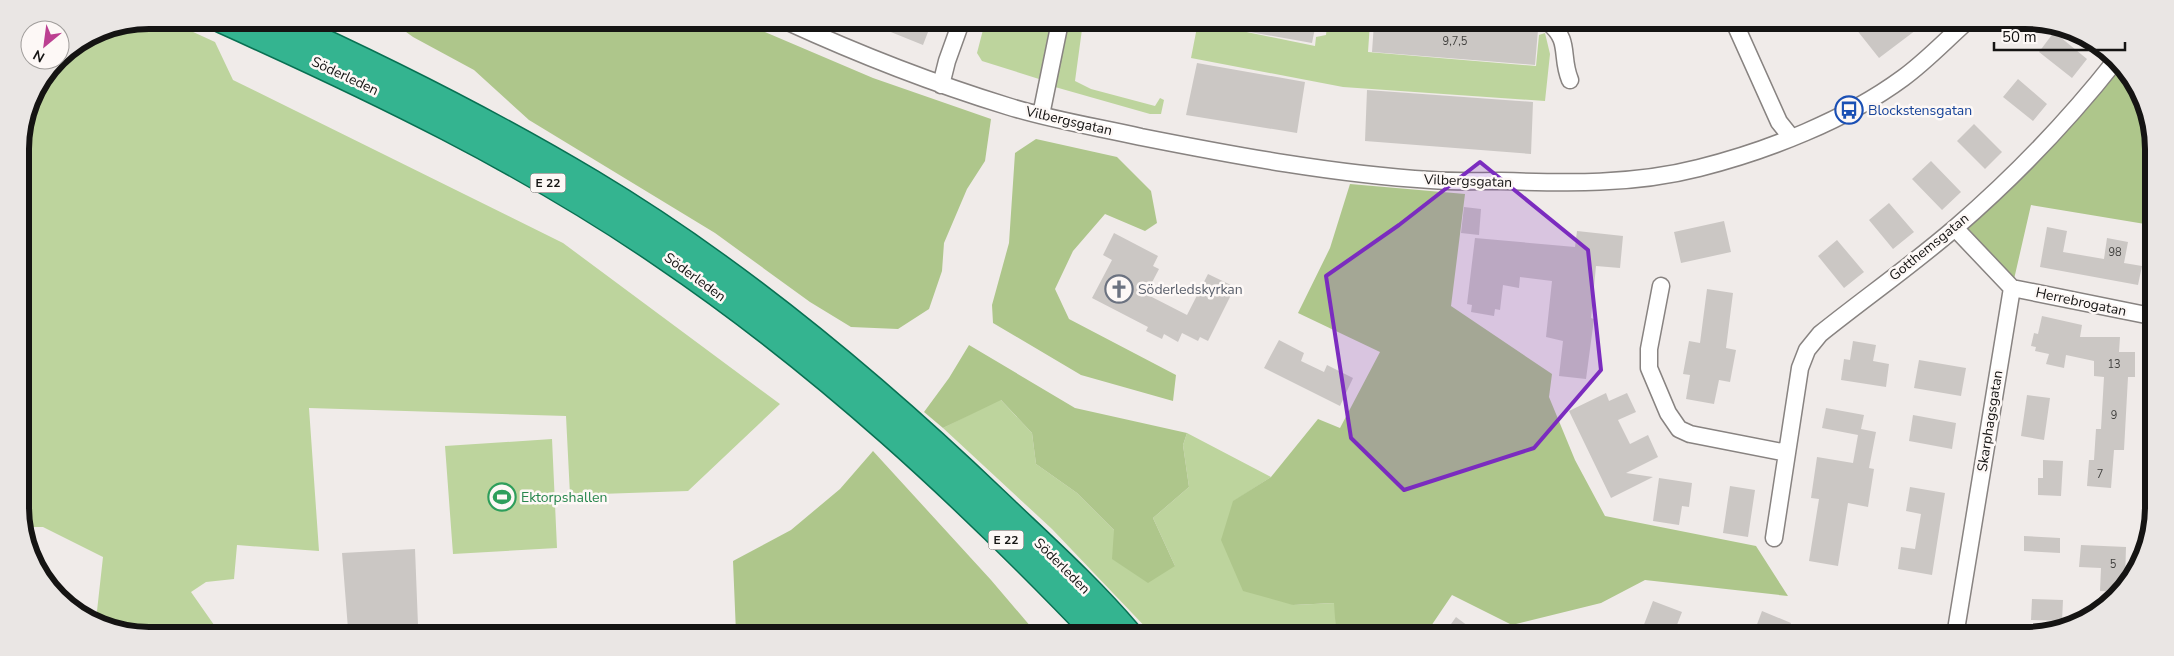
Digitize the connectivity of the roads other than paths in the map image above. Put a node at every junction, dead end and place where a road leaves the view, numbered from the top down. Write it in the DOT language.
graph roads {
  1 [pos="243,29"];
  2 [pos="295,29"];
  3 [pos="803,29"];
  4 [pos="959,29"];
  5 [pos="1059,29"];
  6 [pos="1556,29"];
  7 [pos="1737,29"];
  8 [pos="1958,29"];
  9 [pos="2111,65"];
  10 [pos="1570,80"];
  11 [pos="941,85"];
  12 [pos="1041,115"];
  13 [pos="1791,137"];
  14 [pos="1955,228"];
  15 [pos="1661,286"];
  16 [pos="2012,288"];
  17 [pos="2145,315"];
  18 [pos="1787,453"];
  19 [pos="1774,538"];
  20 [pos="1091,627"];
  21 [pos="1121,627"];
  22 [pos="1956,627"];
  1 -- 20 [label="highway, Söderleden / E 22"];
  2 -- 21 [label="highway, Söderleden / E 22"];
  3 -- 11 [label="street, Vilbergsgatan"];
  4 -- 11 [label="street"];
  5 -- 12 [label="street"];
  6 -- 10 [label="street"];
  7 -- 13 [label="street"];
  8 -- 13 [label="street, Vilbergsgatan"];
  9 -- 14 [label="street, Gotthemsgatan"];
  11 -- 12 [label="street, Vilbergsgatan"];
  12 -- 13 [label="street, Vilbergsgatan"];
  14 -- 16 [label="street"];
  14 -- 18 [label="street, Gotthemsgatan"];
  15 -- 18 [label="street"];
  16 -- 17 [label="street, Herrebrogatan"];
  16 -- 22 [label="street, Skarphagsgatan"];
  18 -- 19 [label="street, Gotthemsgatan"];
}
